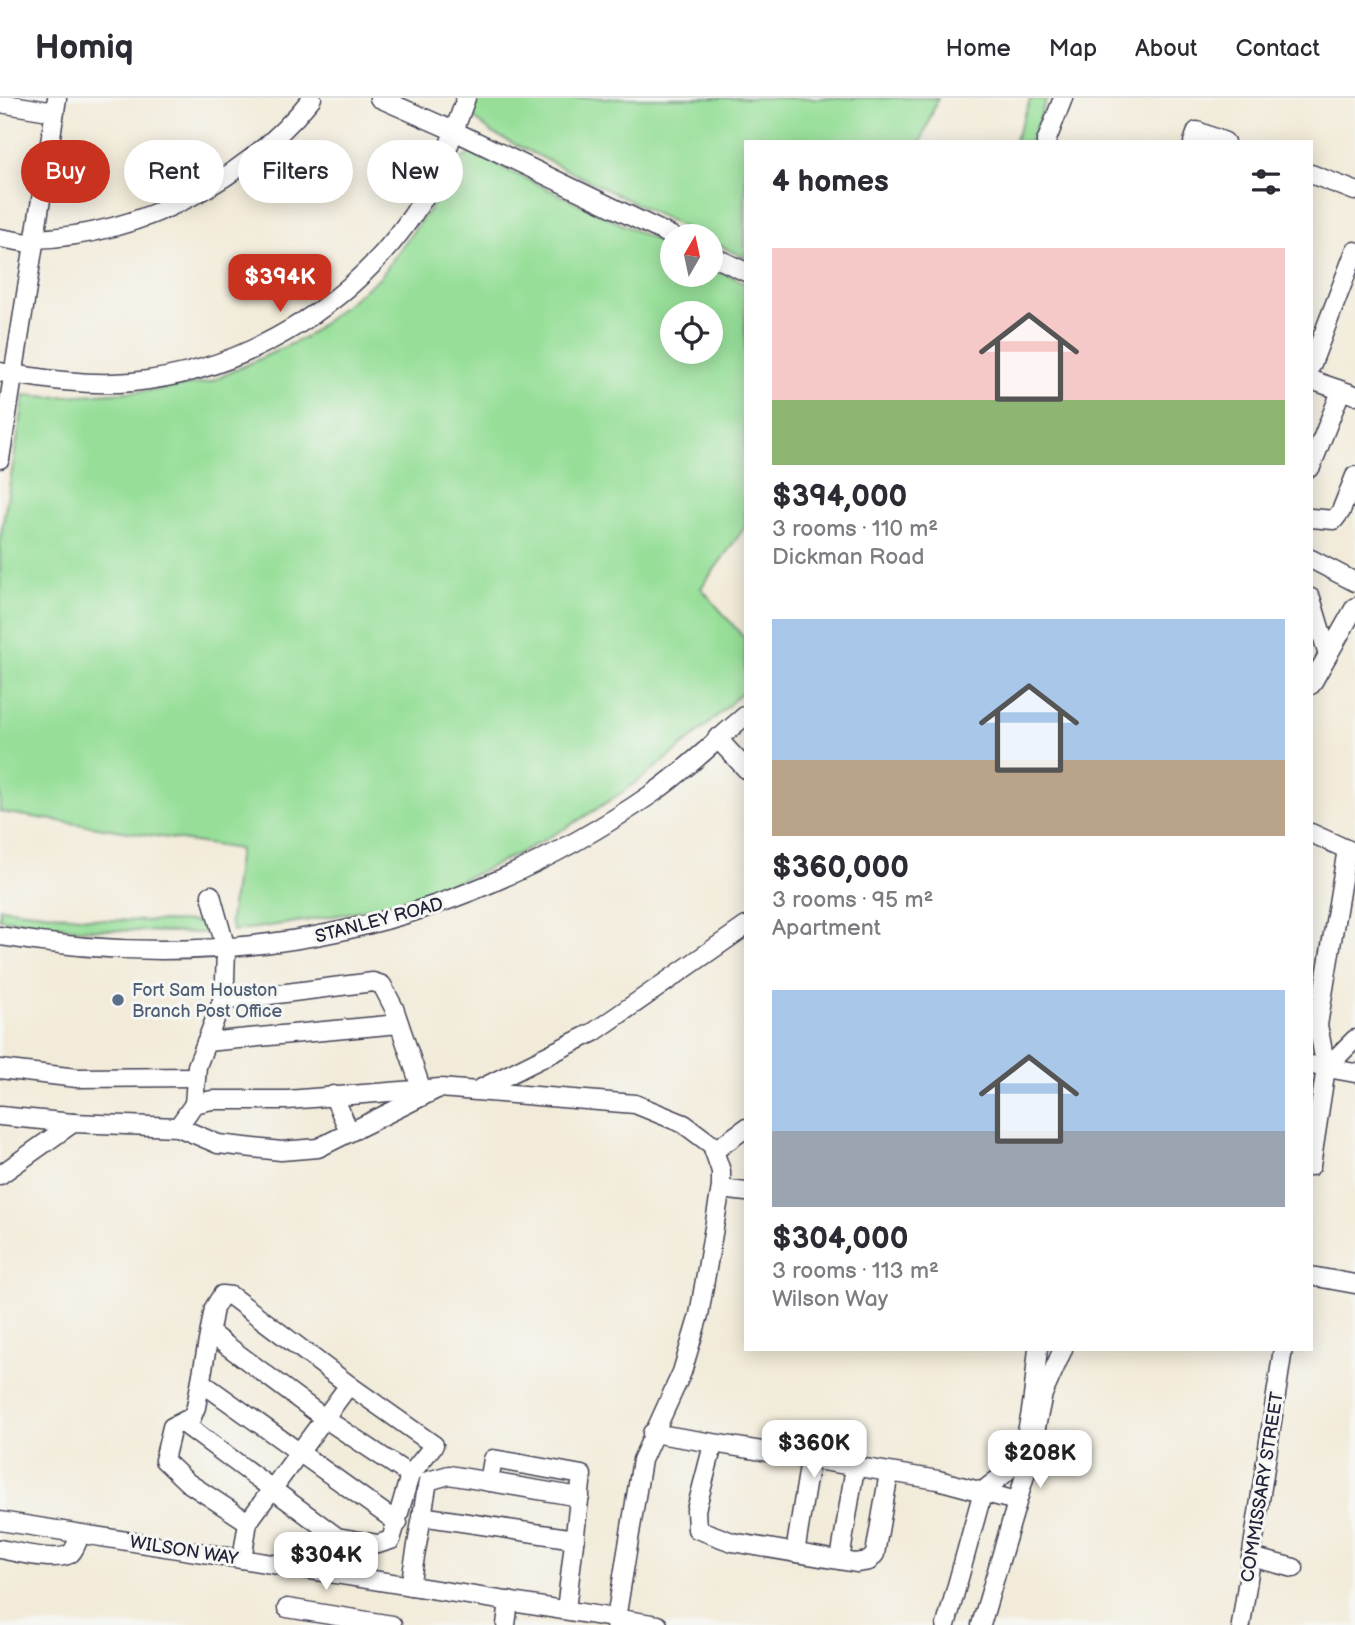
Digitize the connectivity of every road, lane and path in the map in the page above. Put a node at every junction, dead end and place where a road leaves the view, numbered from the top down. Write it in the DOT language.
graph roads {
  1 [pos="312,98"];
  2 [pos="379,98"];
  3 [pos="466,98"];
  4 [pos="1063,98"];
  5 [pos="0,103"];
  6 [pos="59,103"];
  7 [pos="454,131"];
  8 [pos="1195,136"];
  9 [pos="1047,140"];
  10 [pos="1215,140"];
  11 [pos="1313,175"];
  12 [pos="1355,191"];
  13 [pos="660,230"];
  14 [pos="0,238"];
  15 [pos="34,241"];
  16 [pos="1355,251"];
  17 [pos="723,261"];
  18 [pos="744,271"];
  19 [pos="1313,361"];
  20 [pos="7,373"];
  21 [pos="1313,381"];
  22 [pos="1342,391"];
  23 [pos="0,459"];
  24 [pos="1313,462"];
  25 [pos="1355,476"];
  26 [pos="1313,518"];
  27 [pos="1313,560"];
  28 [pos="1355,582"];
  29 [pos="1313,605"];
  30 [pos="1355,607"];
  31 [pos="1328,655"];
  32 [pos="1313,681"];
  33 [pos="744,717"];
  34 [pos="717,738"];
  35 [pos="744,767"];
  36 [pos="1313,834"];
  37 [pos="1351,851"];
  38 [pos="211,895"];
  39 [pos="744,927"];
  40 [pos="0,936"];
  41 [pos="226,949"];
  42 [pos="222,1001"];
  43 [pos="400,1024"];
  44 [pos="1355,1040"];
  45 [pos="206,1042"];
  46 [pos="1318,1067"];
  47 [pos="0,1069"];
  48 [pos="1355,1073"];
  49 [pos="196,1077"];
  50 [pos="421,1088"];
  51 [pos="440,1088"];
  52 [pos="477,1090"];
  53 [pos="333,1095"];
  54 [pos="194,1104"];
  55 [pos="0,1116"];
  56 [pos="74,1124"];
  57 [pos="178,1127"];
  58 [pos="744,1130"];
  59 [pos="349,1131"];
  60 [pos="1313,1138"];
  61 [pos="714,1152"];
  62 [pos="0,1175"];
  63 [pos="721,1189"];
  64 [pos="744,1192"];
  65 [pos="1313,1276"];
  66 [pos="1355,1284"];
  67 [pos="209,1333"];
  68 [pos="1038,1351"];
  69 [pos="1062,1351"];
  70 [pos="1283,1351"];
  71 [pos="201,1382"];
  72 [pos="349,1385"];
  73 [pos="324,1418"];
  74 [pos="183,1423"];
  75 [pos="652,1433"];
  76 [pos="713,1445"];
  77 [pos="299,1452"];
  78 [pos="810,1460"];
  79 [pos="855,1467"];
  80 [pos="889,1473"];
  81 [pos="410,1475"];
  82 [pos="270,1490"];
  83 [pos="982,1491"];
  84 [pos="1016,1501"];
  85 [pos="421,1516"];
  86 [pos="0,1521"];
  87 [pos="248,1522"];
  88 [pos="398,1523"];
  89 [pos="80,1534"];
  90 [pos="575,1539"];
  91 [pos="0,1549"];
  92 [pos="795,1553"];
  93 [pos="1251,1557"];
  94 [pos="242,1559"];
  95 [pos="840,1560"];
  96 [pos="1294,1568"];
  97 [pos="410,1586"];
  98 [pos="509,1601"];
  99 [pos="288,1608"];
  100 [pos="566,1610"];
  101 [pos="983,1616"];
  102 [pos="948,1617"];
  103 [pos="615,1622"];
  104 [pos="392,1625"];
  105 [pos="506,1625"];
  106 [pos="658,1625"];
  107 [pos="935,1625"];
  108 [pos="994,1625"];
  109 [pos="1241,1625"];
  1 -- 15 [label="street"];
  2 -- 7 [label="street"];
  3 -- 7 [label="street"];
  4 -- 9 [label="street"];
  5 -- 6 [label="street"];
  6 -- 15 [label="street"];
  7 -- 13 [label="street"];
  7 -- 20 [label="street"];
  8 -- 10 [label="street"];
  11 -- 12 [label="street"];
  14 -- 15 [label="street"];
  15 -- 20 [label="street"];
  16 -- 19 [label="street"];
  17 -- 18 [label="street"];
  20 -- 23 [label="street"];
  21 -- 22 [label="street"];
  22 -- 24 [label="street"];
  25 -- 26 [label="street"];
  27 -- 28 [label="street"];
  29 -- 31 [label="street"];
  30 -- 31 [label="street"];
  31 -- 32 [label="street"];
  33 -- 34 [label="street, STANLEY ROAD"];
  34 -- 35 [label="street"];
  34 -- 41 [label="street, STANLEY ROAD"];
  36 -- 37 [label="street"];
  37 -- 46 [label="street"];
  38 -- 41 [label="street"];
  39 -- 52 [label="street"];
  40 -- 41 [label="street, STANLEY ROAD"];
  41 -- 42 [label="street"];
  42 -- 43 [label="street"];
  42 -- 45 [label="street"];
  43 -- 45 [label="street"];
  43 -- 50 [label="street"];
  44 -- 46 [label="street"];
  45 -- 49 [label="street"];
  46 -- 48 [label="street"];
  46 -- 60 [label="street"];
  47 -- 49 [label="street"];
  49 -- 54 [label="street"];
  50 -- 51 [label="street"];
  50 -- 53 [label="street"];
  51 -- 52 [label="street"];
  51 -- 59 [label="street"];
  52 -- 61 [label="street"];
  53 -- 54 [label="street"];
  53 -- 59 [label="street"];
  54 -- 57 [label="street"];
  55 -- 56 [label="street"];
  56 -- 57 [label="street"];
  56 -- 62 [label="street"];
  57 -- 59 [label="street"];
  58 -- 61 [label="street"];
  61 -- 63 [label="street"];
  63 -- 64 [label="street"];
  63 -- 75 [label="street"];
  65 -- 66 [label="street"];
  67 -- 71 [label="street"];
  67 -- 72 [label="street"];
  67 -- 73 [label="street"];
  68 -- 83 [label="street"];
  69 -- 84 [label="street"];
  70 -- 93 [label="street, COMMISSARY STREET"];
  71 -- 74 [label="street"];
  71 -- 77 [label="street"];
  72 -- 73 [label="street"];
  72 -- 81 [label="street"];
  73 -- 77 [label="street"];
  73 -- 81 [label="street"];
  74 -- 82 [label="street"];
  74 -- 87 [label="street"];
  75 -- 76 [label="street"];
  75 -- 103 [label="street"];
  76 -- 78 [label="street"];
  76 -- 92 [label="street"];
  77 -- 82 [label="street"];
  77 -- 88 [label="street"];
  78 -- 79 [label="street"];
  78 -- 92 [label="street"];
  79 -- 80 [label="street"];
  79 -- 95 [label="street"];
  80 -- 83 [label="street"];
  80 -- 95 [label="street"];
  81 -- 88 [label="street"];
  82 -- 87 [label="street"];
  82 -- 88 [label="street"];
  83 -- 84 [label="street"];
  83 -- 102 [label="street"];
  84 -- 101 [label="street"];
  85 -- 90 [label="street"];
  85 -- 90 [label="street"];
  85 -- 97 [label="street"];
  86 -- 89 [label="street, WILSON WAY"];
  87 -- 94 [label="street"];
  89 -- 91 [label="street"];
  89 -- 94 [label="street, WILSON WAY"];
  90 -- 100 [label="street"];
  92 -- 95 [label="street"];
  93 -- 96 [label="street"];
  93 -- 109 [label="street, COMMISSARY STREET"];
  94 -- 97 [label="street, WILSON WAY"];
  97 -- 98 [label="street, WILSON WAY"];
  98 -- 100 [label="street, WILSON WAY"];
  98 -- 105 [label="street"];
  99 -- 104 [label="street"];
  100 -- 103 [label="street, WILSON WAY"];
  101 -- 108 [label="street"];
  102 -- 107 [label="street"];
  103 -- 106 [label="street, WILSON WAY"];
}
